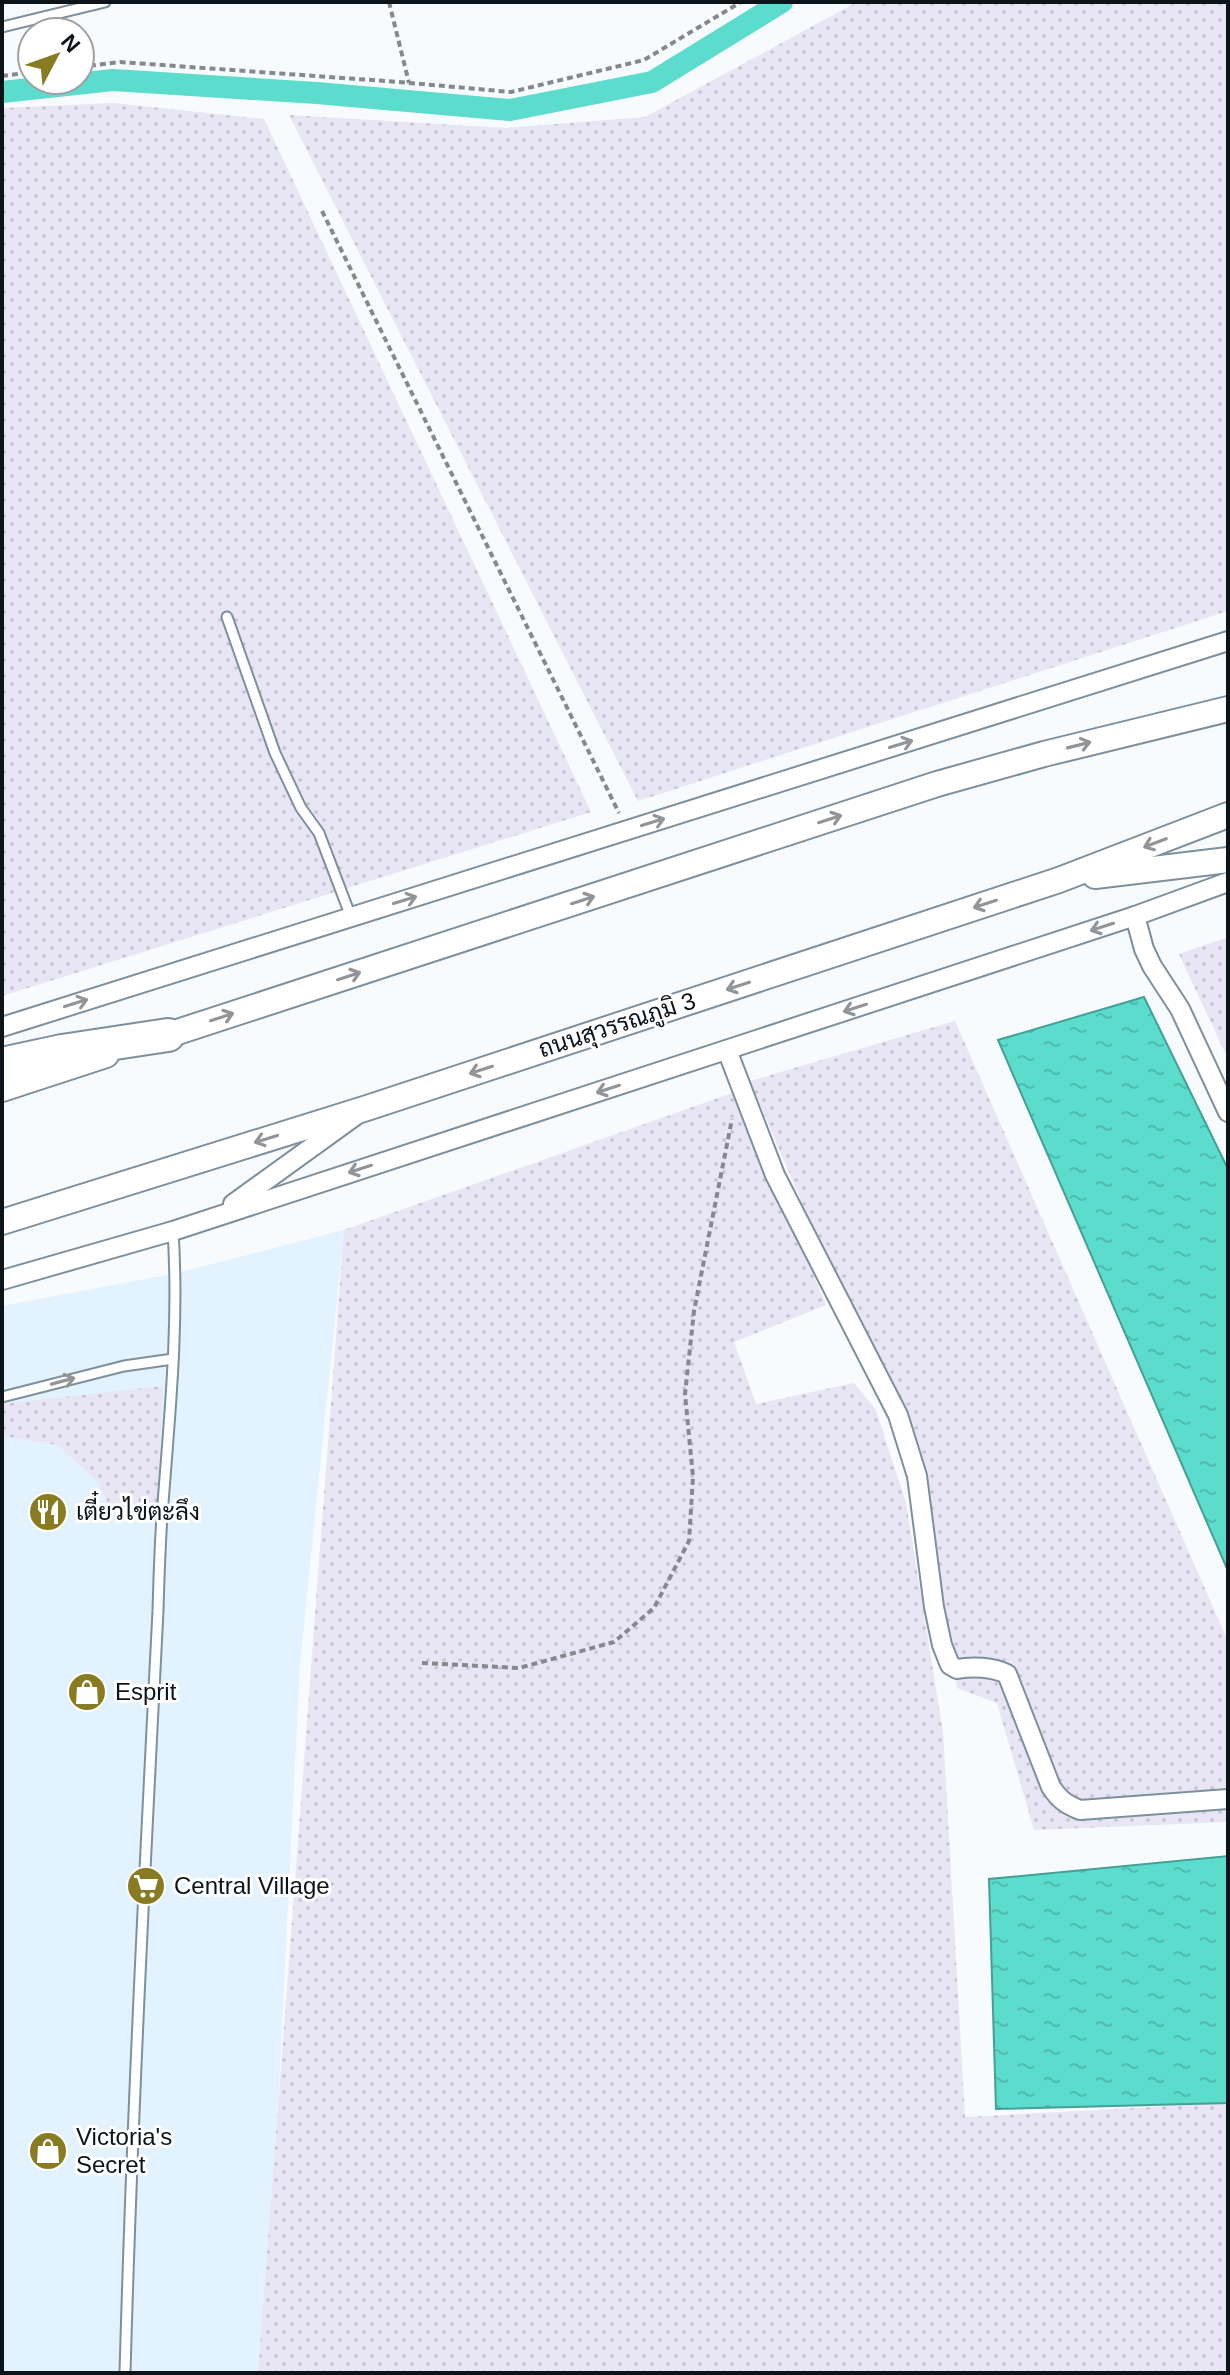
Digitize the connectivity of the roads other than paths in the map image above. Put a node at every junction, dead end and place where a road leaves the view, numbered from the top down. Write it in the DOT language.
graph roads {
  1 [pos="105,2"];
  2 [pos="2,27"];
  3 [pos="227,617"];
  4 [pos="1228,641"];
  5 [pos="1228,709"];
  6 [pos="1228,815"];
  7 [pos="1228,860"];
  8 [pos="1059,880"];
  9 [pos="1228,882"];
  10 [pos="1135,916"];
  11 [pos="351,917"];
  12 [pos="2,1027"];
  13 [pos="168,1035"];
  14 [pos="727,1050"];
  15 [pos="2,1064"];
  16 [pos="2,1089"];
  17 [pos="367,1108"];
  18 [pos="1228,1112"];
  19 [pos="217,1215"];
  20 [pos="2,1222"];
  21 [pos="173,1231"];
  22 [pos="2,1280"];
  23 [pos="173,1359"];
  24 [pos="2,1397"];
  25 [pos="1228,1799"];
  26 [pos="125,2373"];
  1 -- 2 [label="lane"];
  3 -- 11 [label="lane"];
  11 -- 4 [label="street, one-way"];
  13 -- 5 [label="main road, one-way"];
  6 -- 8 [label="main road, ถนนสุวรรณภูมิ 3, one-way"];
  7 -- 8 [label="main road"];
  8 -- 17 [label="main road, ถนนสุวรรณภูมิ 3, one-way"];
  9 -- 10 [label="street"];
  10 -- 14 [label="street, one-way"];
  10 -- 18 [label="street"];
  12 -- 11 [label="street, one-way"];
  13 -- 15 [label="highway"];
  13 -- 16 [label="main road"];
  14 -- 19 [label="street, one-way"];
  14 -- 25 [label="street"];
  17 -- 19 [label="street"];
  17 -- 20 [label="main road, ถนนสุวรรณภูมิ 3, one-way"];
  19 -- 21 [label="street"];
  21 -- 22 [label="street"];
  21 -- 23 [label="lane"];
  24 -- 23 [label="lane, one-way"];
  23 -- 26 [label="lane"];
}
